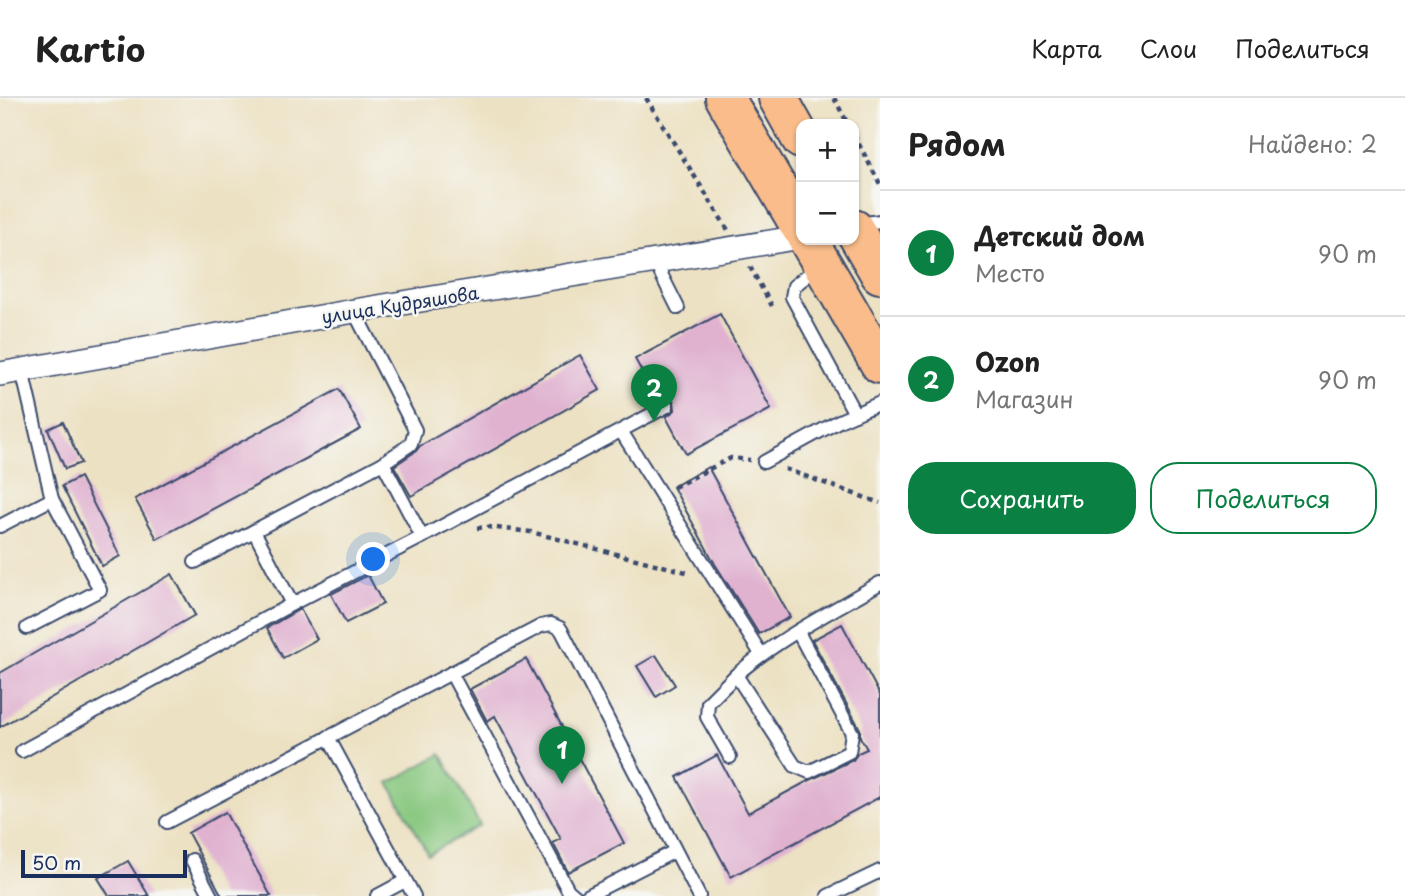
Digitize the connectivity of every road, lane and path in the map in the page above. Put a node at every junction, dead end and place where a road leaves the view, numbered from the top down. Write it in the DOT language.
graph roads {
  1 [pos="646,98"];
  2 [pos="725,98"];
  3 [pos="778,98"];
  4 [pos="834,98"];
  5 [pos="845,119"];
  6 [pos="796,130"];
  7 [pos="859,144"];
  8 [pos="880,184"];
  9 [pos="796,219"];
  10 [pos="880,221"];
  11 [pos="859,226"];
  12 [pos="859,236"];
  13 [pos="810,247"];
  14 [pos="740,248"];
  15 [pos="654,262"];
  16 [pos="880,274"];
  17 [pos="772,306"];
  18 [pos="678,308"];
  19 [pos="354,311"];
  20 [pos="880,364"];
  21 [pos="11,372"];
  22 [pos="880,403"];
  23 [pos="667,407"];
  24 [pos="855,414"];
  25 [pos="621,431"];
  26 [pos="764,462"];
  27 [pos="383,463"];
  28 [pos="52,499"];
  29 [pos="0,526"];
  30 [pos="475,529"];
  31 [pos="254,531"];
  32 [pos="422,537"];
  33 [pos="195,562"];
  34 [pos="714,580"];
  35 [pos="880,583"];
  36 [pos="292,604"];
  37 [pos="27,628"];
  38 [pos="797,632"];
  39 [pos="761,654"];
  40 [pos="451,673"];
  41 [pos="736,675"];
  42 [pos="328,737"];
  43 [pos="22,751"];
  44 [pos="730,757"];
  45 [pos="167,822"];
  46 [pos="675,850"];
  47 [pos="192,860"];
  48 [pos="880,871"];
  49 [pos="405,881"];
  50 [pos="211,896"];
  51 [pos="377,896"];
  52 [pos="414,896"];
  53 [pos="575,896"];
  54 [pos="587,896"];
  55 [pos="699,896"];
  56 [pos="828,896"];
  1 -- 14 [label="path"];
  2 -- 9 [label="highway"];
  3 -- 6 [label="highway"];
  4 -- 5 [label="path"];
  7 -- 8 [label="path"];
  10 -- 11 [label="lane"];
  12 -- 16 [label="highway"];
  13 -- 14 [label="street, улица Кудряшова"];
  13 -- 20 [label="highway"];
  13 -- 24 [label="lane"];
  14 -- 15 [label="street, улица Кудряшова"];
  14 -- 17 [label="path"];
  15 -- 18 [label="lane"];
  15 -- 19 [label="street, улица Кудряшова"];
  19 -- 21 [label="street, улица Кудряшова"];
  19 -- 27 [label="lane"];
  21 -- 28 [label="lane"];
  22 -- 24 [label="lane"];
  23 -- 25 [label="lane"];
  24 -- 26 [label="lane"];
  25 -- 32 [label="lane"];
  25 -- 34 [label="lane"];
  27 -- 31 [label="lane"];
  27 -- 32 [label="lane"];
  28 -- 29 [label="lane"];
  28 -- 37 [label="lane"];
  30 -- 34 [label="path"];
  31 -- 33 [label="lane"];
  31 -- 36 [label="lane"];
  32 -- 36 [label="lane"];
  34 -- 39 [label="lane"];
  35 -- 38 [label="lane"];
  36 -- 43 [label="lane"];
  38 -- 39 [label="lane"];
  38 -- 41 [label="lane"];
  39 -- 41 [label="lane"];
  40 -- 42 [label="lane"];
  40 -- 46 [label="lane"];
  40 -- 53 [label="lane"];
  41 -- 44 [label="lane"];
  42 -- 45 [label="lane"];
  42 -- 49 [label="lane"];
  46 -- 54 [label="lane"];
  46 -- 55 [label="lane"];
  47 -- 50 [label="lane"];
  48 -- 56 [label="lane"];
  49 -- 51 [label="lane"];
  49 -- 52 [label="lane"];
}
